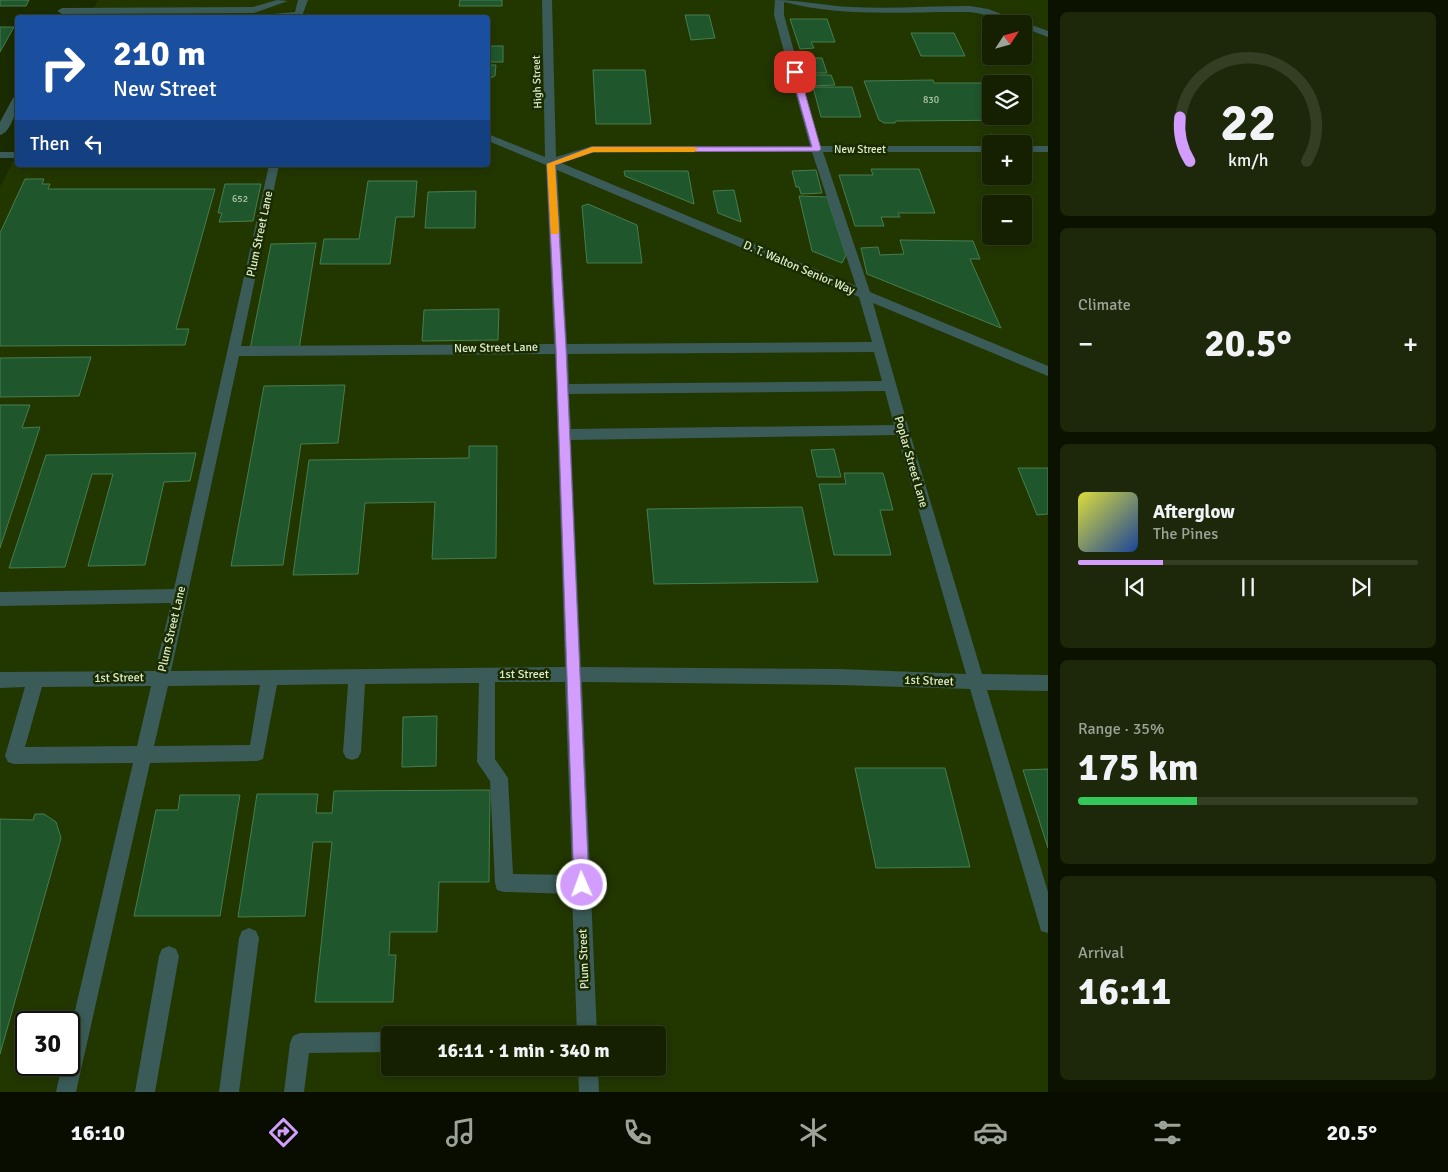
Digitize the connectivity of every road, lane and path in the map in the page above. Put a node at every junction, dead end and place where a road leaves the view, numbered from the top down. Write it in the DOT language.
graph roads {
  1 [pos="67,0"];
  2 [pos="182,0"];
  3 [pos="211,0"];
  4 [pos="303,0"];
  5 [pos="547,0"];
  6 [pos="780,0"];
  7 [pos="787,0"];
  8 [pos="282,1"];
  9 [pos="178,11"];
  10 [pos="208,11"];
  11 [pos="60,14"];
  12 [pos="300,15"];
  13 [pos="301,15"];
  14 [pos="996,15"];
  15 [pos="1032,28"];
  16 [pos="1048,34"];
  17 [pos="15,104"];
  18 [pos="0,132"];
  19 [pos="490,138"];
  20 [pos="816,149"];
  21 [pos="982,149"];
  22 [pos="1032,149"];
  23 [pos="1048,149"];
  24 [pos="0,155"];
  25 [pos="15,155"];
  26 [pos="551,164"];
  27 [pos="274,167"];
  28 [pos="865,295"];
  29 [pos="878,347"];
  30 [pos="561,348"];
  31 [pos="234,351"];
  32 [pos="1048,371"];
  33 [pos="889,386"];
  34 [pos="562,389"];
  35 [pos="902,430"];
  36 [pos="564,435"];
  37 [pos="180,596"];
  38 [pos="0,599"];
  39 [pos="574,674"];
  40 [pos="487,675"];
  41 [pos="357,676"];
  42 [pos="270,677"];
  43 [pos="161,678"];
  44 [pos="36,679"];
  45 [pos="0,680"];
  46 [pos="976,682"];
  47 [pos="1048,682"];
  48 [pos="352,752"];
  49 [pos="143,756"];
  50 [pos="582,885"];
  51 [pos="1048,924"];
  52 [pos="250,938"];
  53 [pos="169,956"];
  54 [pos="587,1026"];
  55 [pos="381,1042"];
  56 [pos="588,1076"];
  57 [pos="66,1092"];
  58 [pos="145,1092"];
  59 [pos="229,1092"];
  60 [pos="294,1092"];
  61 [pos="589,1092"];
  1 -- 11 [label="street"];
  2 -- 9 [label="street"];
  3 -- 10 [label="street"];
  4 -- 13 [label="street"];
  5 -- 26 [label="street, High Street"];
  6 -- 20 [label="street, Poplar Street Lane"];
  7 -- 14 [label="street"];
  8 -- 10 [label="street"];
  8 -- 12 [label="street"];
  9 -- 10 [label="street"];
  9 -- 11 [label="street"];
  15 -- 16 [label="street"];
  17 -- 18 [label="street"];
  19 -- 26 [label="street, D. T. Walton Senior Way"];
  20 -- 21 [label="street, New Street"];
  20 -- 26 [label="street, New Street"];
  20 -- 28 [label="street, Poplar Street Lane"];
  22 -- 23 [label="street"];
  24 -- 25 [label="street"];
  26 -- 28 [label="street, D. T. Walton Senior Way"];
  26 -- 30 [label="street, Plum Street"];
  27 -- 31 [label="street, Plum Street Lane"];
  28 -- 29 [label="street, Poplar Street Lane"];
  28 -- 32 [label="street, D. T. Walton Senior Way"];
  29 -- 30 [label="street, New Street Lane"];
  29 -- 33 [label="street, Poplar Street Lane"];
  30 -- 31 [label="street, New Street Lane"];
  30 -- 34 [label="street, Plum Street"];
  31 -- 37 [label="street, Plum Street Lane"];
  33 -- 34 [label="street"];
  33 -- 35 [label="street, Poplar Street Lane"];
  34 -- 36 [label="street, Plum Street"];
  35 -- 36 [label="street"];
  35 -- 46 [label="street, Poplar Street Lane"];
  36 -- 39 [label="street, Plum Street"];
  37 -- 38 [label="street"];
  37 -- 43 [label="street, Plum Street Lane"];
  39 -- 40 [label="street, 1st Street"];
  39 -- 46 [label="street, 1st Street"];
  39 -- 50 [label="street, Plum Street"];
  40 -- 41 [label="street, 1st Street"];
  40 -- 50 [label="street"];
  41 -- 42 [label="street, 1st Street"];
  41 -- 48 [label="street"];
  42 -- 43 [label="street, 1st Street"];
  42 -- 49 [label="street"];
  43 -- 44 [label="street, 1st Street"];
  43 -- 49 [label="street, Plum Street Lane"];
  44 -- 45 [label="street, 1st Street"];
  44 -- 49 [label="street"];
  46 -- 47 [label="street, 1st Street"];
  46 -- 51 [label="street, Poplar Street Lane"];
  49 -- 57 [label="street, Plum Street Lane"];
  50 -- 54 [label="street, Plum Street"];
  52 -- 59 [label="street"];
  53 -- 58 [label="street"];
  55 -- 60 [label="street"];
  56 -- 61 [label="street"];
}
